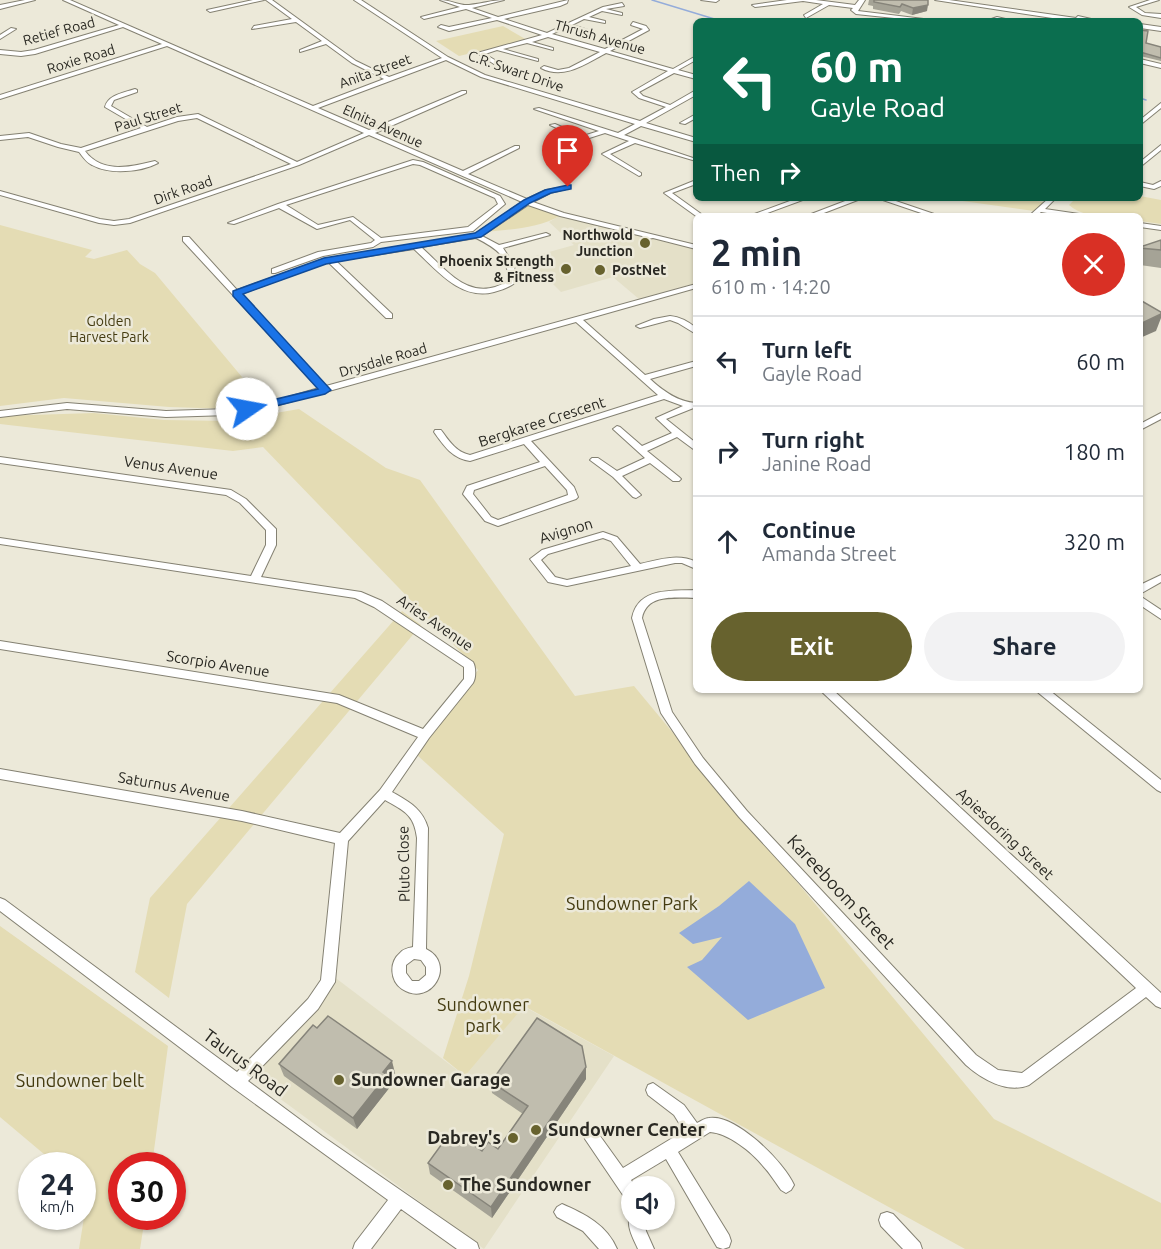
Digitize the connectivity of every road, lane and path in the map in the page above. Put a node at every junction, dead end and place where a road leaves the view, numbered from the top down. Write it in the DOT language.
graph roads {
  1 [pos="32,0"];
  2 [pos="66,0"];
  3 [pos="261,0"];
  4 [pos="269,0"];
  5 [pos="357,0"];
  6 [pos="443,0"];
  7 [pos="501,0"];
  8 [pos="565,0"];
  9 [pos="704,0"];
  10 [pos="716,0"];
  11 [pos="803,0"];
  12 [pos="862,0"];
  13 [pos="939,0"];
  14 [pos="1156,0"];
  15 [pos="829,2"];
  16 [pos="756,3"];
  17 [pos="622,5"];
  18 [pos="0,7"];
  19 [pos="465,8"];
  20 [pos="856,8"];
  21 [pos="210,10"];
  22 [pos="602,10"];
  23 [pos="1021,12"];
  24 [pos="758,13"];
  25 [pos="620,14"];
  26 [pos="806,16"];
  27 [pos="1161,16"];
  28 [pos="424,17"];
  29 [pos="498,18"];
  30 [pos="585,18"];
  31 [pos="891,18"];
  32 [pos="1062,18"];
  33 [pos="1072,18"];
  34 [pos="297,20"];
  35 [pos="603,22"];
  36 [pos="633,24"];
  37 [pos="124,25"];
  38 [pos="568,26"];
  39 [pos="441,27"];
  40 [pos="1143,27"];
  41 [pos="254,28"];
  42 [pos="13,29"];
  43 [pos="1161,29"];
  44 [pos="586,31"];
  45 [pos="548,35"];
  46 [pos="0,37"];
  47 [pos="326,42"];
  48 [pos="526,42"];
  49 [pos="169,44"];
  50 [pos="496,49"];
  51 [pos="551,49"];
  52 [pos="302,51"];
  53 [pos="607,51"];
  54 [pos="0,52"];
  55 [pos="446,58"];
  56 [pos="536,60"];
  57 [pos="693,60"];
  58 [pos="1143,62"];
  59 [pos="1161,66"];
  60 [pos="544,68"];
  61 [pos="517,69"];
  62 [pos="674,70"];
  63 [pos="693,75"];
  64 [pos="388,79"];
  65 [pos="135,91"];
  66 [pos="464,93"];
  67 [pos="693,94"];
  68 [pos="0,97"];
  69 [pos="1161,105"];
  70 [pos="671,106"];
  71 [pos="312,108"];
  72 [pos="537,109"];
  73 [pos="693,118"];
  74 [pos="1143,120"];
  75 [pos="683,123"];
  76 [pos="639,124"];
  77 [pos="553,125"];
  78 [pos="147,129"];
  79 [pos="604,131"];
  80 [pos="369,133"];
  81 [pos="617,136"];
  82 [pos="0,138"];
  83 [pos="693,140"];
  84 [pos="632,142"];
  85 [pos="517,147"];
  86 [pos="1161,147"];
  87 [pos="81,150"];
  88 [pos="693,160"];
  89 [pos="1143,162"];
  90 [pos="155,163"];
  91 [pos="297,164"];
  92 [pos="462,174"];
  93 [pos="639,174"];
  94 [pos="693,183"];
  95 [pos="1161,183"];
  96 [pos="1143,185"];
  97 [pos="568,187"];
  98 [pos="0,192"];
  99 [pos="796,201"];
  100 [pos="852,201"];
  101 [pos="890,201"];
  102 [pos="1053,201"];
  103 [pos="527,202"];
  104 [pos="280,205"];
  105 [pos="696,213"];
  106 [pos="761,213"];
  107 [pos="818,213"];
  108 [pos="928,213"];
  109 [pos="1041,213"];
  110 [pos="1072,213"];
  111 [pos="232,223"];
  112 [pos="1143,225"];
  113 [pos="1161,228"];
  114 [pos="546,235"];
  115 [pos="477,236"];
  116 [pos="398,238"];
  117 [pos="186,239"];
  118 [pos="379,240"];
  119 [pos="415,246"];
  120 [pos="693,246"];
  121 [pos="500,247"];
  122 [pos="403,248"];
  123 [pos="330,260"];
  124 [pos="275,271"];
  125 [pos="693,287"];
  126 [pos="237,293"];
  127 [pos="389,316"];
  128 [pos="577,319"];
  129 [pos="640,326"];
  130 [pos="693,330"];
  131 [pos="693,364"];
  132 [pos="645,378"];
  133 [pos="325,390"];
  134 [pos="664,396"];
  135 [pos="693,405"];
  136 [pos="0,413"];
  137 [pos="1161,416"];
  138 [pos="1143,425"];
  139 [pos="617,429"];
  140 [pos="438,432"];
  141 [pos="677,434"];
  142 [pos="526,441"];
  143 [pos="693,446"];
  144 [pos="641,450"];
  145 [pos="651,459"];
  146 [pos="0,460"];
  147 [pos="595,460"];
  148 [pos="546,463"];
  149 [pos="616,476"];
  150 [pos="676,479"];
  151 [pos="636,495"];
  152 [pos="0,541"];
  153 [pos="693,564"];
  154 [pos="637,567"];
  155 [pos="255,578"];
  156 [pos="1161,578"];
  157 [pos="1143,588"];
  158 [pos="693,594"];
  159 [pos="1143,602"];
  160 [pos="1161,615"];
  161 [pos="0,645"];
  162 [pos="829,693"];
  163 [pos="1045,693"];
  164 [pos="425,735"];
  165 [pos="0,774"];
  166 [pos="1161,787"];
  167 [pos="384,793"];
  168 [pos="342,839"];
  169 [pos="0,904"];
  170 [pos="419,953"];
  171 [pos="1146,989"];
  172 [pos="1161,1002"];
  173 [pos="237,1082"];
  174 [pos="653,1090"];
  175 [pos="590,1134"];
  176 [pos="695,1134"];
  177 [pos="668,1149"];
  178 [pos="624,1176"];
  179 [pos="621,1178"];
  180 [pos="786,1185"];
  181 [pos="398,1200"];
  182 [pos="562,1212"];
  183 [pos="887,1220"];
  184 [pos="638,1230"];
  185 [pos="723,1240"];
  186 [pos="361,1249"];
  187 [pos="471,1249"];
  188 [pos="609,1249"];
  189 [pos="646,1249"];
  190 [pos="914,1249"];
  1 -- 18 [label="street"];
  2 -- 37 [label="street, Elnita Avenue"];
  3 -- 21 [label="street"];
  4 -- 34 [label="street"];
  5 -- 55 [label="street, C.R. Swart Drive"];
  6 -- 19 [label="street, Thrush Avenue"];
  7 -- 19 [label="street"];
  8 -- 29 [label="street, Thrush Avenue"];
  9 -- 10 [label="street"];
  11 -- 15 [label="street"];
  11 -- 16 [label="street"];
  12 -- 20 [label="street"];
  13 -- 23 [label="street"];
  14 -- 27 [label="street"];
  15 -- 20 [label="street"];
  15 -- 26 [label="street"];
  16 -- 24 [label="street"];
  17 -- 22 [label="street"];
  19 -- 28 [label="street"];
  19 -- 29 [label="street, Thrush Avenue"];
  20 -- 31 [label="street"];
  22 -- 25 [label="street"];
  22 -- 30 [label="street"];
  23 -- 32 [label="street"];
  23 -- 33 [label="street"];
  29 -- 39 [label="street"];
  29 -- 45 [label="street, Thrush Avenue"];
  30 -- 35 [label="street"];
  30 -- 38 [label="street"];
  34 -- 41 [label="street"];
  34 -- 47 [label="street"];
  36 -- 53 [label="street"];
  37 -- 49 [label="street, Elnita Avenue"];
  37 -- 54 [label="street, Retief Road"];
  38 -- 44 [label="street"];
  38 -- 45 [label="street"];
  40 -- 43 [label="street"];
  42 -- 46 [label="street"];
  45 -- 48 [label="street"];
  45 -- 53 [label="street, Thrush Avenue"];
  47 -- 52 [label="street"];
  47 -- 64 [label="street"];
  48 -- 50 [label="street"];
  48 -- 51 [label="street"];
  49 -- 68 [label="street, Roxie Road"];
  49 -- 71 [label="street, Elnita Avenue"];
  50 -- 56 [label="street"];
  50 -- 61 [label="street"];
  53 -- 60 [label="street"];
  53 -- 62 [label="street, Thrush Avenue"];
  55 -- 64 [label="street, Anita Street"];
  55 -- 76 [label="street, C.R. Swart Drive"];
  57 -- 62 [label="street"];
  58 -- 59 [label="street"];
  62 -- 63 [label="street, Thrush Avenue"];
  62 -- 70 [label="street"];
  64 -- 71 [label="street, Anita Street"];
  65 -- 78 [label="street"];
  66 -- 80 [label="street, Dirk Road"];
  67 -- 70 [label="street"];
  69 -- 74 [label="street"];
  70 -- 76 [label="street"];
  71 -- 80 [label="street, Elnita Avenue"];
  72 -- 79 [label="street"];
  73 -- 75 [label="street"];
  76 -- 81 [label="street"];
  76 -- 83 [label="street, C.R. Swart Drive"];
  77 -- 79 [label="street"];
  78 -- 87 [label="street, Paul Street"];
  78 -- 91 [label="street, Paul Street"];
  79 -- 81 [label="street"];
  80 -- 91 [label="street, Dirk Road"];
  80 -- 92 [label="street, Elnita Avenue"];
  81 -- 84 [label="street"];
  82 -- 87 [label="street"];
  84 -- 88 [label="street"];
  84 -- 93 [label="street"];
  85 -- 92 [label="street"];
  86 -- 89 [label="street"];
  87 -- 90 [label="street"];
  91 -- 98 [label="street, Dirk Road"];
  92 -- 103 [label="street, Elnita Avenue"];
  94 -- 105 [label="street"];
  95 -- 96 [label="street"];
  97 -- 103 [label="street"];
  99 -- 106 [label="street"];
  100 -- 107 [label="street"];
  101 -- 108 [label="street"];
  102 -- 109 [label="street"];
  102 -- 110 [label="street"];
  103 -- 115 [label="street"];
  103 -- 120 [label="street, Elnita Avenue"];
  104 -- 111 [label="street"];
  104 -- 116 [label="street"];
  104 -- 118 [label="street"];
  112 -- 113 [label="street"];
  114 -- 121 [label="street"];
  115 -- 119 [label="street"];
  115 -- 121 [label="street"];
  116 -- 118 [label="street"];
  116 -- 122 [label="street"];
  117 -- 126 [label="street"];
  118 -- 124 [label="street"];
  119 -- 121 [label="street"];
  119 -- 122 [label="street"];
  122 -- 123 [label="street"];
  123 -- 126 [label="street"];
  123 -- 127 [label="street"];
  125 -- 128 [label="street, Drysdale Road"];
  126 -- 133 [label="street"];
  128 -- 132 [label="street"];
  128 -- 133 [label="street, Drysdale Road"];
  129 -- 130 [label="street"];
  131 -- 132 [label="street"];
  132 -- 134 [label="street"];
  133 -- 136 [label="street, Drysdale Road"];
  134 -- 135 [label="street"];
  134 -- 142 [label="street, Bergkaree Crescent"];
  135 -- 141 [label="street"];
  137 -- 138 [label="street"];
  139 -- 144 [label="street"];
  140 -- 142 [label="street, Bergkaree Crescent"];
  141 -- 143 [label="street"];
  141 -- 144 [label="street"];
  142 -- 148 [label="street"];
  144 -- 145 [label="street"];
  145 -- 149 [label="street"];
  145 -- 150 [label="street"];
  146 -- 155 [label="street, Venus Avenue"];
  147 -- 149 [label="street"];
  148 -- 148 [label="street"];
  149 -- 151 [label="street"];
  152 -- 155 [label="street, Aries Avenue"];
  153 -- 154 [label="street, Avignon"];
  154 -- 154 [label="street, Avignon"];
  155 -- 164 [label="street, Aries Avenue"];
  156 -- 157 [label="street"];
  158 -- 171 [label="street, Kareeboom Street"];
  159 -- 160 [label="street"];
  161 -- 164 [label="street, Scorpio Avenue"];
  162 -- 171 [label="street, Apiesdoring Street"];
  163 -- 166 [label="street"];
  164 -- 167 [label="street, Aries Avenue"];
  165 -- 168 [label="street, Saturnus Avenue"];
  167 -- 168 [label="street, Aries Avenue"];
  167 -- 170 [label="street, Pluto Close"];
  168 -- 173 [label="street"];
  169 -- 173 [label="street, Taurus Road"];
  171 -- 172 [label="street, Apiesdoring Street"];
  173 -- 181 [label="street, Taurus Road"];
  174 -- 176 [label="street"];
  175 -- 179 [label="street"];
  176 -- 177 [label="street"];
  176 -- 180 [label="street"];
  177 -- 178 [label="street"];
  177 -- 185 [label="street"];
  181 -- 186 [label="street"];
  181 -- 187 [label="street, Taurus Road"];
  182 -- 188 [label="street"];
  183 -- 190 [label="street"];
  184 -- 189 [label="street"];
}
